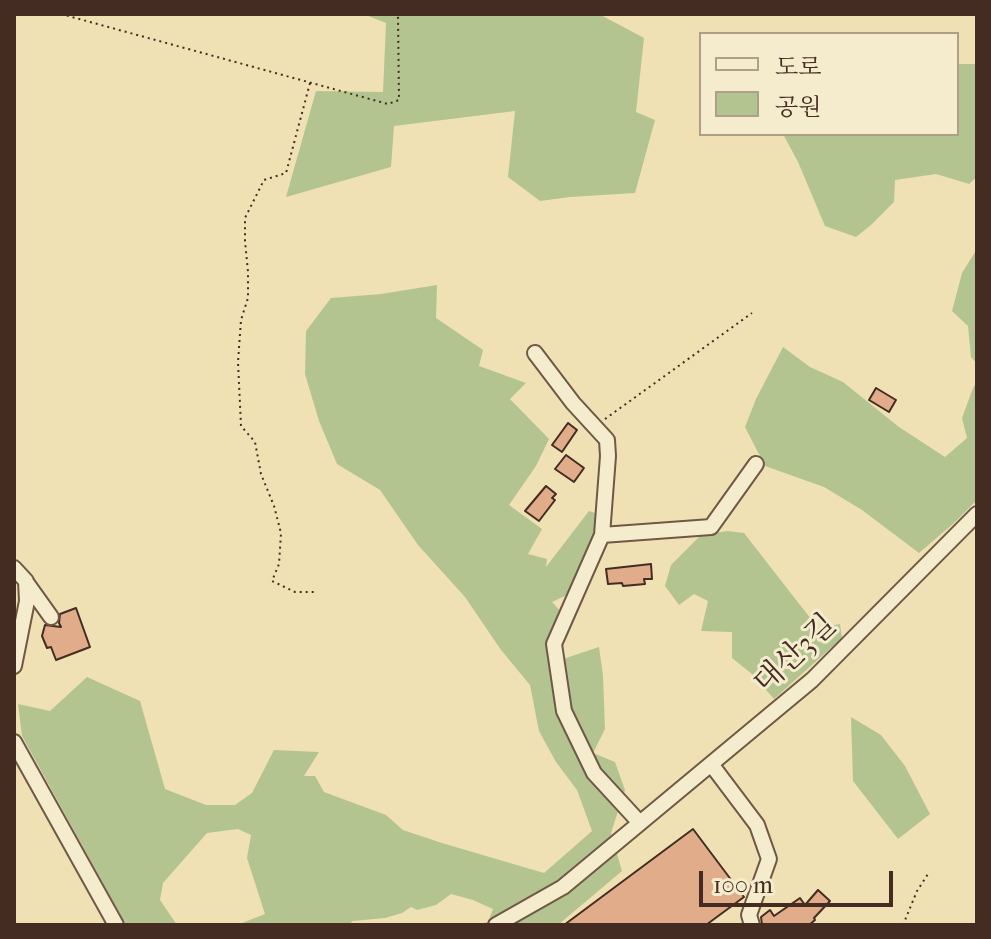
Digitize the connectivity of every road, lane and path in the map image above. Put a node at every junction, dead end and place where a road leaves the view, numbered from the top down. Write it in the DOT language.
graph roads {
  1 [pos="61,14"];
  2 [pos="394,14"];
  3 [pos="310,83"];
  4 [pos="752,313"];
  5 [pos="535,353"];
  6 [pos="594,426"];
  7 [pos="756,464"];
  8 [pos="977,514"];
  9 [pos="602,535"];
  10 [pos="14,568"];
  11 [pos="26,581"];
  12 [pos="317,592"];
  13 [pos="51,617"];
  14 [pos="14,666"];
  15 [pos="14,742"];
  16 [pos="711,764"];
  17 [pos="640,823"];
  18 [pos="928,874"];
  19 [pos="116,925"];
  20 [pos="496,925"];
  21 [pos="752,925"];
  22 [pos="903,925"];
  1 -- 3 [label="path"];
  2 -- 3 [label="path"];
  3 -- 12 [label="path"];
  4 -- 6 [label="path"];
  5 -- 6 [label="street"];
  6 -- 9 [label="street"];
  7 -- 9 [label="street"];
  8 -- 16 [label="street, 대산3길"];
  9 -- 17 [label="street"];
  10 -- 11 [label="street"];
  11 -- 13 [label="street"];
  11 -- 14 [label="street"];
  15 -- 19 [label="street"];
  16 -- 17 [label="street, 대산3길"];
  16 -- 21 [label="street"];
  17 -- 20 [label="street, 대산3길"];
  18 -- 22 [label="path"];
}
